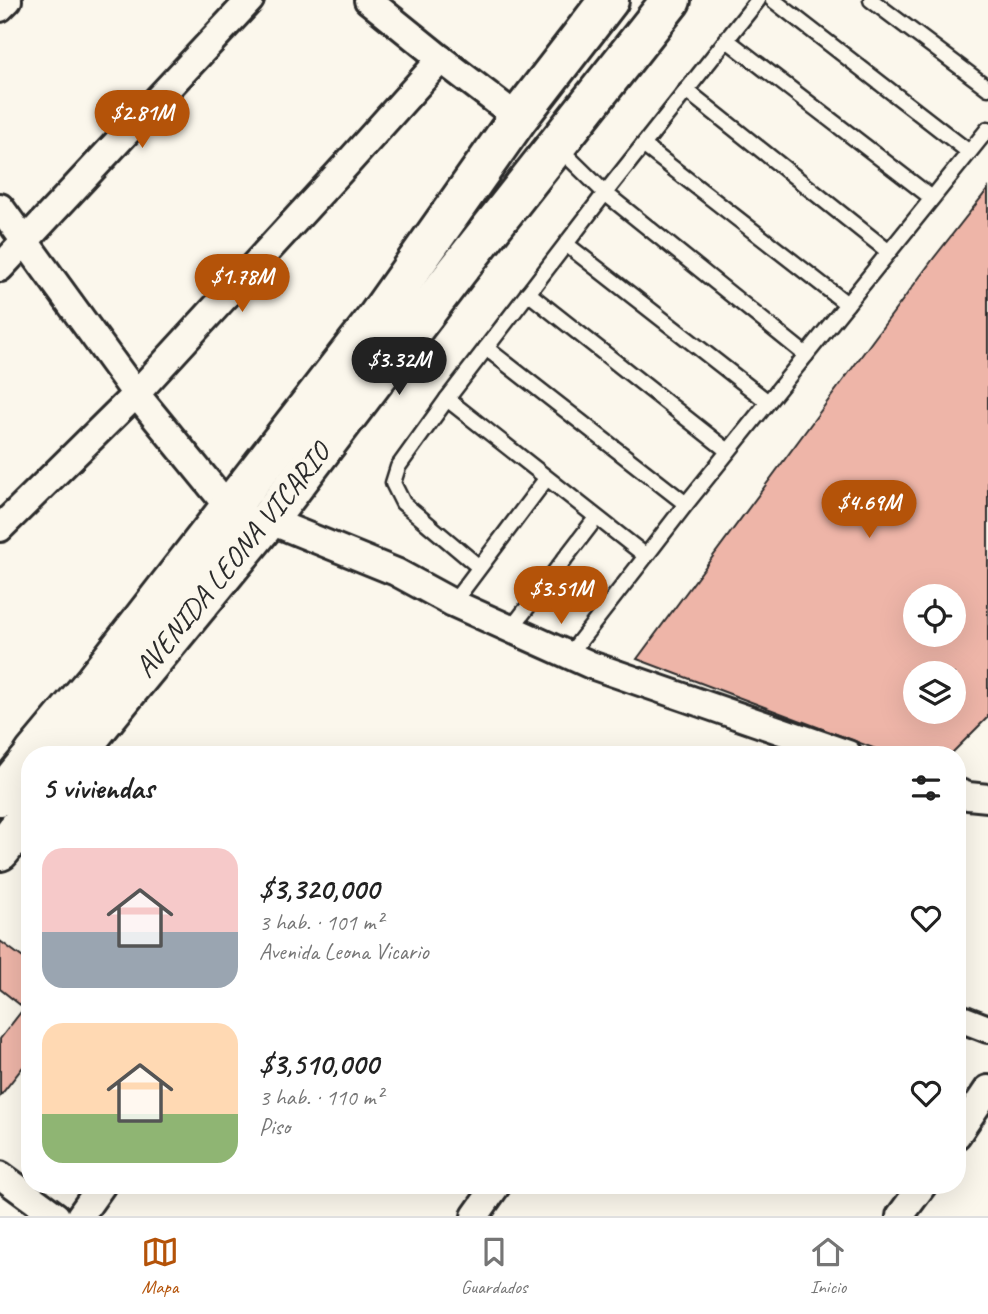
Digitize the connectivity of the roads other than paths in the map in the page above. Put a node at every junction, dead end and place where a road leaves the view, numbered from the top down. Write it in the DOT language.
graph roads {
  1 [pos="8,0"];
  2 [pos="250,0"];
  3 [pos="609,0"];
  4 [pos="671,0"];
  5 [pos="758,0"];
  6 [pos="773,0"];
  7 [pos="871,0"];
  8 [pos="377,3"];
  9 [pos="0,8"];
  10 [pos="727,40"];
  11 [pos="441,59"];
  12 [pos="988,88"];
  13 [pos="686,90"];
  14 [pos="518,118"];
  15 [pos="988,128"];
  16 [pos="643,145"];
  17 [pos="557,146"];
  18 [pos="969,152"];
  19 [pos="605,193"];
  20 [pos="932,198"];
  21 [pos="0,207"];
  22 [pos="25,241"];
  23 [pos="566,244"];
  24 [pos="889,252"];
  25 [pos="0,268"];
  26 [pos="528,293"];
  27 [pos="847,304"];
  28 [pos="486,348"];
  29 [pos="806,355"];
  30 [pos="136,394"];
  31 [pos="447,400"];
  32 [pos="768,402"];
  33 [pos="728,452"];
  34 [pos="546,478"];
  35 [pos="686,504"];
  36 [pos="230,509"];
  37 [pos="596,518"];
  38 [pos="268,520"];
  39 [pos="0,528"];
  40 [pos="646,556"];
  41 [pos="479,567"];
  42 [pos="453,603"];
  43 [pos="510,630"];
  44 [pos="569,656"];
  45 [pos="41,746"];
  46 [pos="83,746"];
  47 [pos="825,746"];
  48 [pos="21,771"];
  49 [pos="966,795"];
  50 [pos="0,796"];
  51 [pos="988,798"];
  52 [pos="21,825"];
  53 [pos="0,851"];
  54 [pos="966,1020"];
  55 [pos="988,1029"];
  56 [pos="988,1089"];
  57 [pos="966,1122"];
  58 [pos="0,1175"];
  59 [pos="21,1190"];
  60 [pos="26,1194"];
  61 [pos="96,1194"];
  62 [pos="491,1194"];
  63 [pos="916,1194"];
  64 [pos="56,1216"];
  65 [pos="80,1216"];
  66 [pos="475,1216"];
  67 [pos="900,1216"];
  1 -- 9 [label="street"];
  2 -- 22 [label="street"];
  3 -- 14 [label="street, AVENIDA LEONA VICARIO"];
  4 -- 17 [label="street, AVENIDA LEONA VICARIO"];
  5 -- 10 [label="lane"];
  6 -- 18 [label="lane"];
  7 -- 12 [label="lane"];
  8 -- 11 [label="street"];
  10 -- 13 [label="lane"];
  10 -- 20 [label="lane"];
  11 -- 14 [label="street"];
  11 -- 30 [label="street"];
  13 -- 16 [label="lane"];
  13 -- 24 [label="lane"];
  14 -- 36 [label="street, AVENIDA LEONA VICARIO"];
  15 -- 18 [label="lane"];
  16 -- 19 [label="lane"];
  16 -- 27 [label="lane"];
  17 -- 19 [label="lane"];
  17 -- 38 [label="street, AVENIDA LEONA VICARIO"];
  18 -- 20 [label="lane"];
  19 -- 23 [label="lane"];
  19 -- 29 [label="lane"];
  20 -- 24 [label="lane"];
  21 -- 22 [label="street"];
  22 -- 25 [label="street"];
  22 -- 30 [label="street"];
  23 -- 26 [label="lane"];
  23 -- 32 [label="lane"];
  24 -- 27 [label="lane"];
  26 -- 28 [label="lane"];
  26 -- 33 [label="lane"];
  27 -- 29 [label="lane"];
  28 -- 31 [label="lane"];
  28 -- 35 [label="lane"];
  29 -- 32 [label="lane"];
  30 -- 36 [label="street"];
  30 -- 39 [label="street"];
  31 -- 34 [label="lane"];
  31 -- 41 [label="lane"];
  32 -- 33 [label="lane"];
  33 -- 35 [label="lane"];
  34 -- 37 [label="lane"];
  34 -- 41 [label="lane"];
  35 -- 40 [label="lane"];
  36 -- 38 [label="street"];
  36 -- 45 [label="street, AVENIDA LEONA VICARIO"];
  37 -- 40 [label="lane"];
  37 -- 43 [label="lane"];
  38 -- 42 [label="street"];
  38 -- 46 [label="street, AVENIDA LEONA VICARIO"];
  40 -- 44 [label="lane"];
  41 -- 42 [label="lane"];
  42 -- 43 [label="street"];
  43 -- 44 [label="street"];
  44 -- 47 [label="street"];
  48 -- 50 [label="street"];
  49 -- 51 [label="street"];
  52 -- 53 [label="street"];
  54 -- 55 [label="street"];
  56 -- 57 [label="street"];
  58 -- 59 [label="street"];
  60 -- 64 [label="street"];
  61 -- 65 [label="street"];
  62 -- 66 [label="street"];
  63 -- 67 [label="street"];
}
